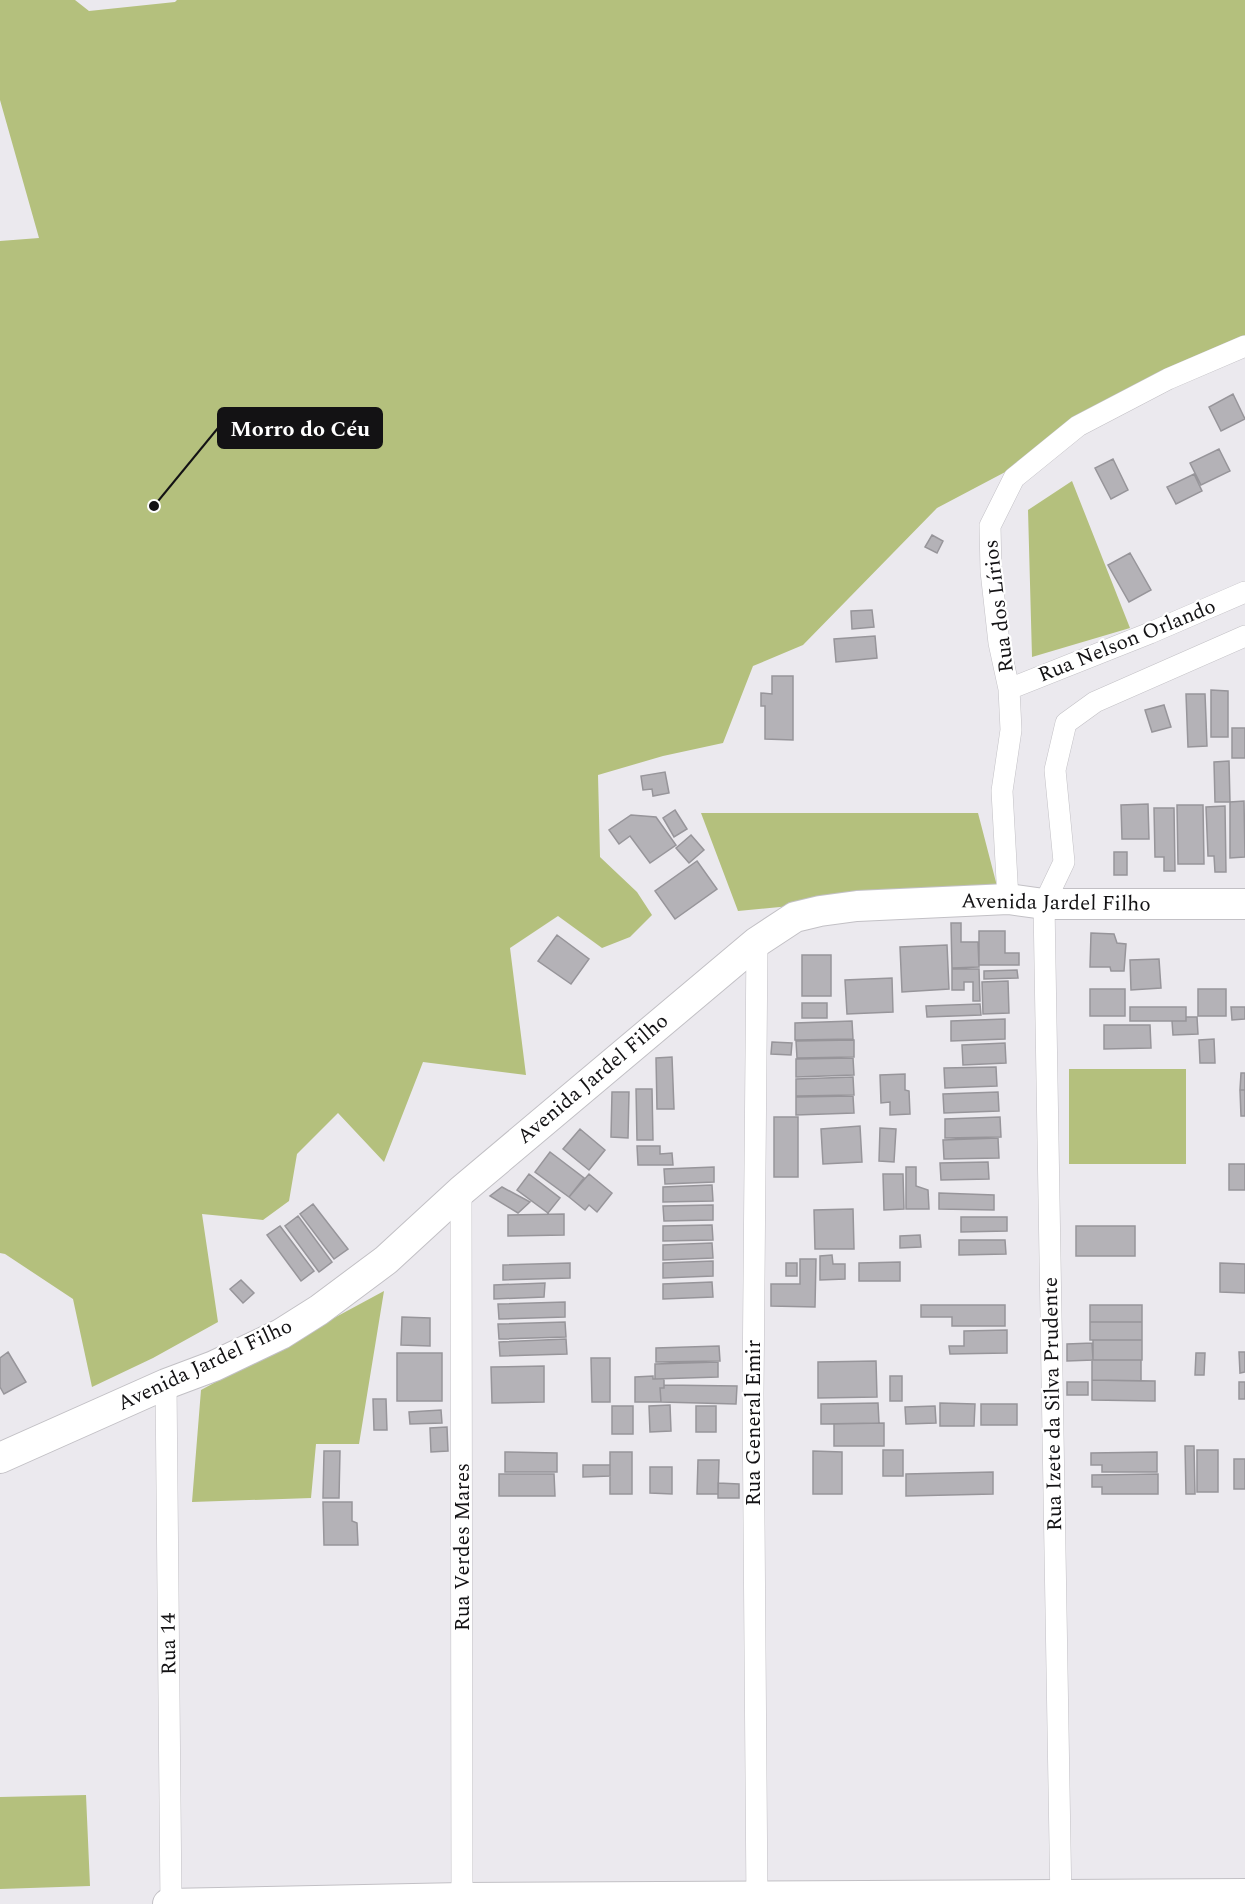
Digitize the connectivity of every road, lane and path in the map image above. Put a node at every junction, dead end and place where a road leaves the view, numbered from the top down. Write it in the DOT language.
graph roads {
  1 [pos="1245,346"];
  2 [pos="1245,592"];
  3 [pos="1245,636"];
  4 [pos="1009,689"];
  5 [pos="1008,899"];
  6 [pos="1044,904"];
  7 [pos="1245,904"];
  8 [pos="757,942"];
  9 [pos="461,1191"];
  10 [pos="166,1384"];
  11 [pos="0,1458"];
  12 [pos="1245,1894"];
  13 [pos="1061,1899"];
  14 [pos="757,1900"];
  15 [pos="462,1901"];
  16 [pos="170,1904"];
  1 -- 4 [label="street, Rua dos Lírios"];
  2 -- 4 [label="street, Rua Nelson Orlando"];
  3 -- 6 [label="street, Rua Nelson Orlando"];
  4 -- 5 [label="street, Rua dos Lírios"];
  5 -- 6 [label="main road, Avenida Jardel Filho"];
  5 -- 8 [label="main road, Avenida Jardel Filho"];
  6 -- 7 [label="main road, Avenida Jardel Filho"];
  6 -- 13 [label="street, Rua Izete da Silva Prudente"];
  8 -- 9 [label="main road, Avenida Jardel Filho"];
  8 -- 14 [label="street, Rua General Emir"];
  9 -- 10 [label="main road, Avenida Jardel Filho"];
  9 -- 15 [label="street, Rua Verdes Mares"];
  10 -- 11 [label="main road, Avenida Jardel Filho"];
  10 -- 16 [label="street, Rua 14"];
  12 -- 13 [label="main road"];
  13 -- 14 [label="main road"];
  14 -- 15 [label="main road"];
  15 -- 16 [label="main road"];
}
